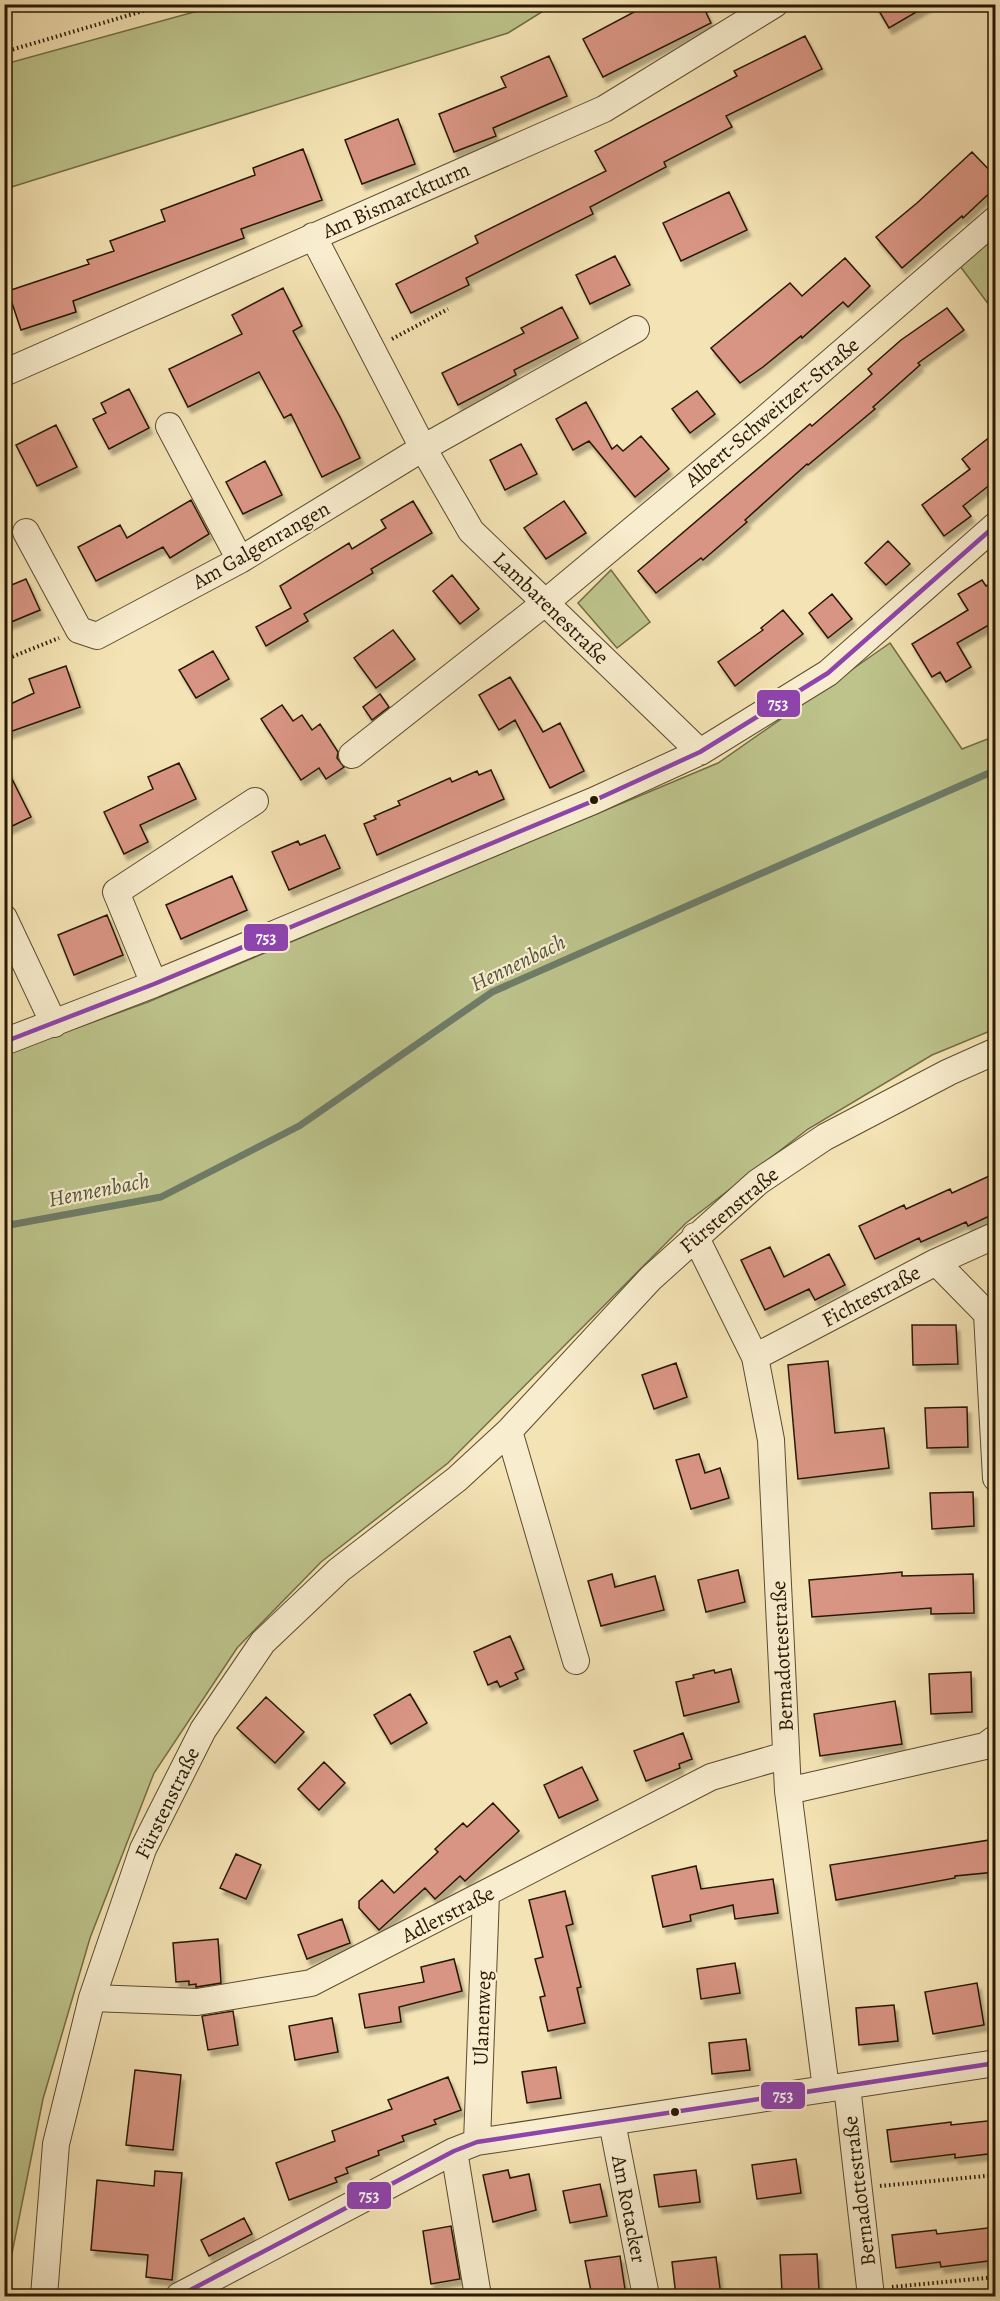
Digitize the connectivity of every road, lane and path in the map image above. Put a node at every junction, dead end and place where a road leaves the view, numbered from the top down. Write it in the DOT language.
graph roads {
  1 [pos="167,4"];
  2 [pos="775,4"];
  3 [pos="4,52"];
  4 [pos="996,219"];
  5 [pos="313,236"];
  6 [pos="448,309"];
  7 [pos="636,329"];
  8 [pos="372,349"];
  9 [pos="4,373"];
  10 [pos="169,426"];
  11 [pos="423,448"];
  12 [pos="996,525"];
  13 [pos="26,532"];
  14 [pos="240,560"];
  15 [pos="546,602"];
  16 [pos="88,633"];
  17 [pos="4,660"];
  18 [pos="700,752"];
  19 [pos="352,755"];
  20 [pos="255,801"];
  21 [pos="4,918"];
  22 [pos="154,984"];
  23 [pos="54,1024"];
  24 [pos="4,1042"];
  25 [pos="996,1051"];
  26 [pos="996,1235"];
  27 [pos="695,1236"];
  28 [pos="936,1262"];
  29 [pos="755,1357"];
  30 [pos="510,1431"];
  31 [pos="996,1478"];
  32 [pos="576,1661"];
  33 [pos="996,1738"];
  34 [pos="786,1755"];
  35 [pos="788,1791"];
  36 [pos="486,1894"];
  37 [pos="92,1998"];
  38 [pos="996,2063"];
  39 [pos="837,2087"];
  40 [pos="612,2122"];
  41 [pos="466,2147"];
  42 [pos="996,2175"];
  43 [pos="859,2188"];
  44 [pos="996,2277"];
  45 [pos="871,2293"];
  46 [pos="44,2296"];
  47 [pos="179,2296"];
  48 [pos="478,2296"];
  49 [pos="646,2296"];
  1 -- 3 [label="path"];
  2 -- 5 [label="street, Am Bismarckturm"];
  4 -- 15 [label="street, Albert-Schweitzer-Straße"];
  5 -- 8 [label="street, Lambarenestraße"];
  5 -- 9 [label="street, Am Bismarckturm"];
  6 -- 8 [label="path"];
  7 -- 11 [label="street"];
  8 -- 11 [label="street, Lambarenestraße"];
  10 -- 14 [label="street"];
  11 -- 14 [label="street, Am Galgenrangen"];
  11 -- 15 [label="street, Lambarenestraße"];
  12 -- 18 [label="street"];
  13 -- 16 [label="street"];
  14 -- 16 [label="street, Am Galgenrangen"];
  15 -- 18 [label="street, Lambarenestraße"];
  15 -- 19 [label="street, Albert-Schweitzer-Straße"];
  16 -- 17 [label="path"];
  18 -- 22 [label="street"];
  20 -- 22 [label="street"];
  21 -- 23 [label="street"];
  22 -- 23 [label="street"];
  23 -- 24 [label="street"];
  25 -- 27 [label="street, Fürstenstraße"];
  26 -- 28 [label="street"];
  27 -- 29 [label="street, Bernadottestraße"];
  27 -- 30 [label="street, Fürstenstraße"];
  28 -- 29 [label="street, Fichtestraße"];
  28 -- 31 [label="street, Fichtestraße"];
  29 -- 34 [label="street, Bernadottestraße"];
  30 -- 32 [label="street"];
  30 -- 37 [label="street, Fürstenstraße"];
  33 -- 35 [label="street"];
  34 -- 35 [label="street, Bernadottestraße"];
  34 -- 36 [label="street, Adlerstraße"];
  35 -- 39 [label="street, Bernadottestraße"];
  36 -- 37 [label="street, Adlerstraße"];
  36 -- 41 [label="street, Ulanenweg"];
  37 -- 46 [label="street, Fürstenstraße"];
  38 -- 39 [label="street"];
  39 -- 40 [label="street"];
  39 -- 43 [label="street, Bernadottestraße"];
  40 -- 41 [label="street"];
  40 -- 49 [label="street, Am Rotacker"];
  41 -- 47 [label="street"];
  41 -- 48 [label="street, Ulanenweg"];
  42 -- 43 [label="path"];
  43 -- 45 [label="street, Bernadottestraße"];
  44 -- 45 [label="path"];
}
